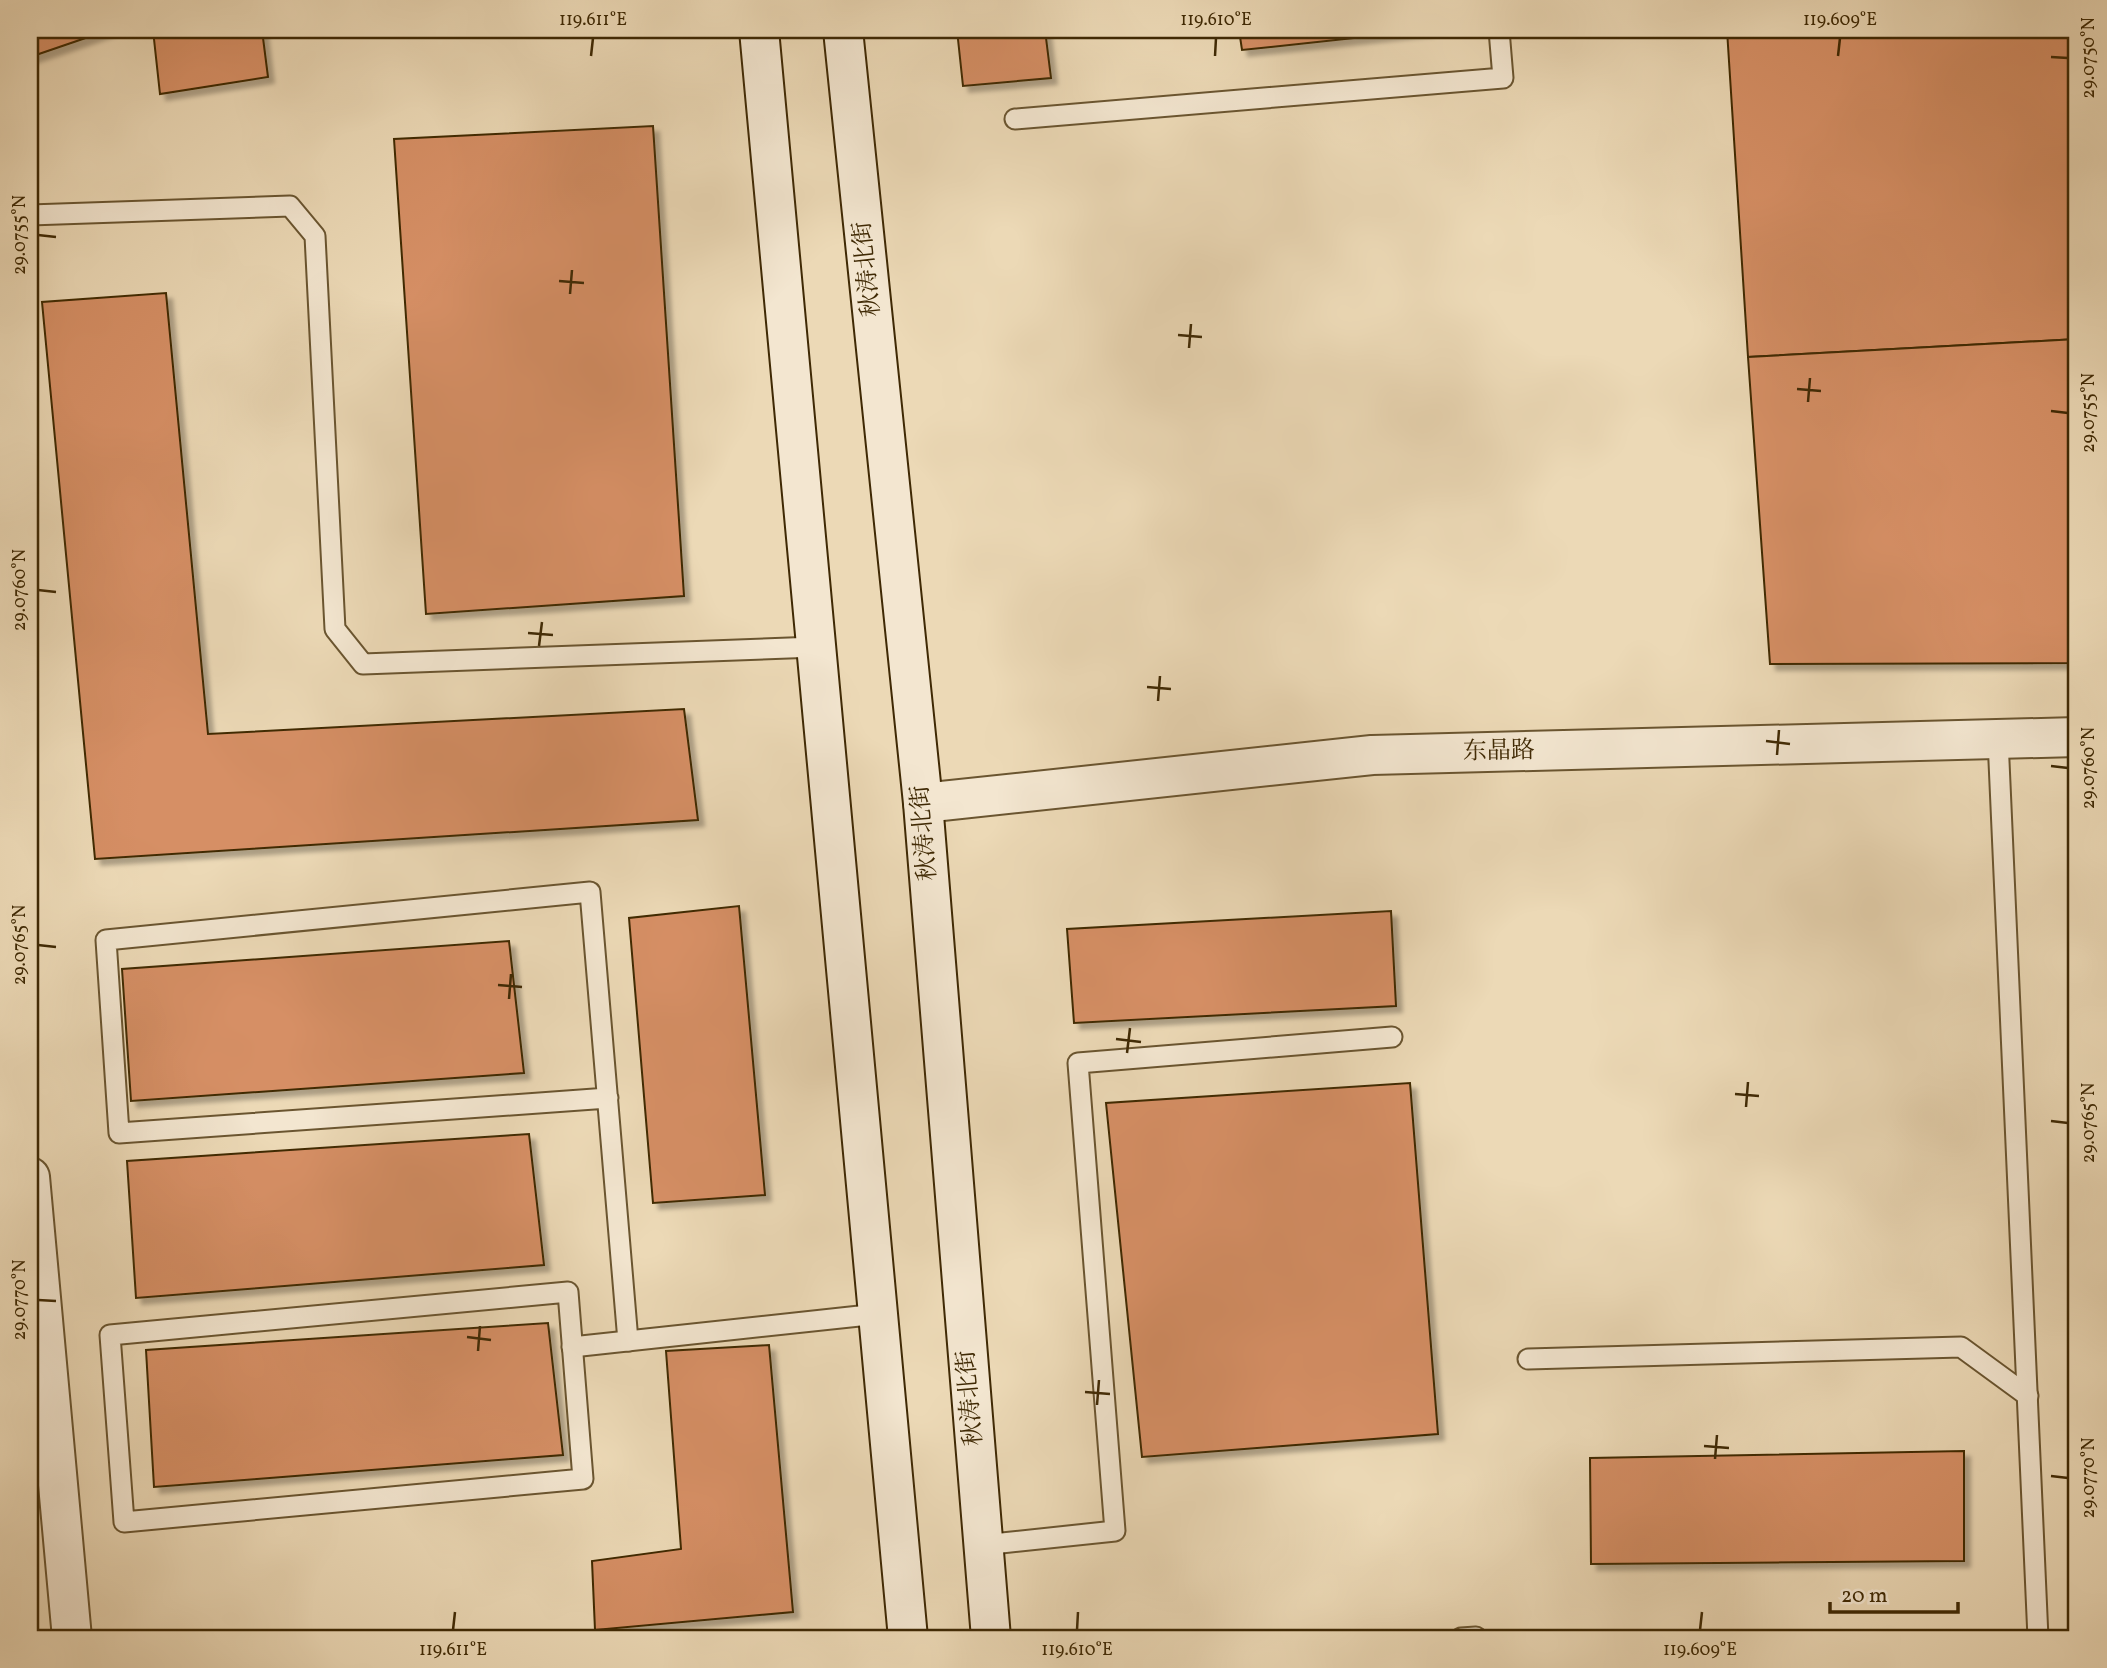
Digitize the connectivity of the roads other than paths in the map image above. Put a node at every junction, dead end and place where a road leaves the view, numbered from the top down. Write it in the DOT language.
graph roads {
  1 [pos="759,30"];
  2 [pos="843,30"];
  3 [pos="1499,30"];
  4 [pos="1014,119"];
  5 [pos="30,215"];
  6 [pos="816,647"];
  7 [pos="2077,737"];
  8 [pos="1998,739"];
  9 [pos="923,803"];
  10 [pos="1392,1037"];
  11 [pos="608,1098"];
  12 [pos="30,1177"];
  13 [pos="878,1314"];
  14 [pos="628,1341"];
  15 [pos="572,1347"];
  16 [pos="1528,1359"];
  17 [pos="2028,1396"];
  18 [pos="983,1545"];
  19 [pos="72,1638"];
  20 [pos="908,1638"];
  21 [pos="991,1638"];
  22 [pos="2038,1638"];
  1 -- 6 [label="main road"];
  2 -- 9 [label="main road, 秋涛北街"];
  3 -- 4 [label="lane"];
  5 -- 6 [label="lane"];
  6 -- 13 [label="main road"];
  7 -- 8 [label="main road, 东晶路"];
  8 -- 9 [label="main road, 东晶路"];
  8 -- 17 [label="lane"];
  9 -- 18 [label="main road, 秋涛北街"];
  10 -- 18 [label="lane"];
  11 -- 11 [label="lane"];
  11 -- 14 [label="lane"];
  12 -- 19 [label="main road"];
  13 -- 14 [label="lane"];
  13 -- 20 [label="main road"];
  14 -- 15 [label="lane"];
  15 -- 15 [label="lane"];
  16 -- 17 [label="lane"];
  17 -- 22 [label="lane"];
  18 -- 21 [label="main road, 秋涛北街"];
}
